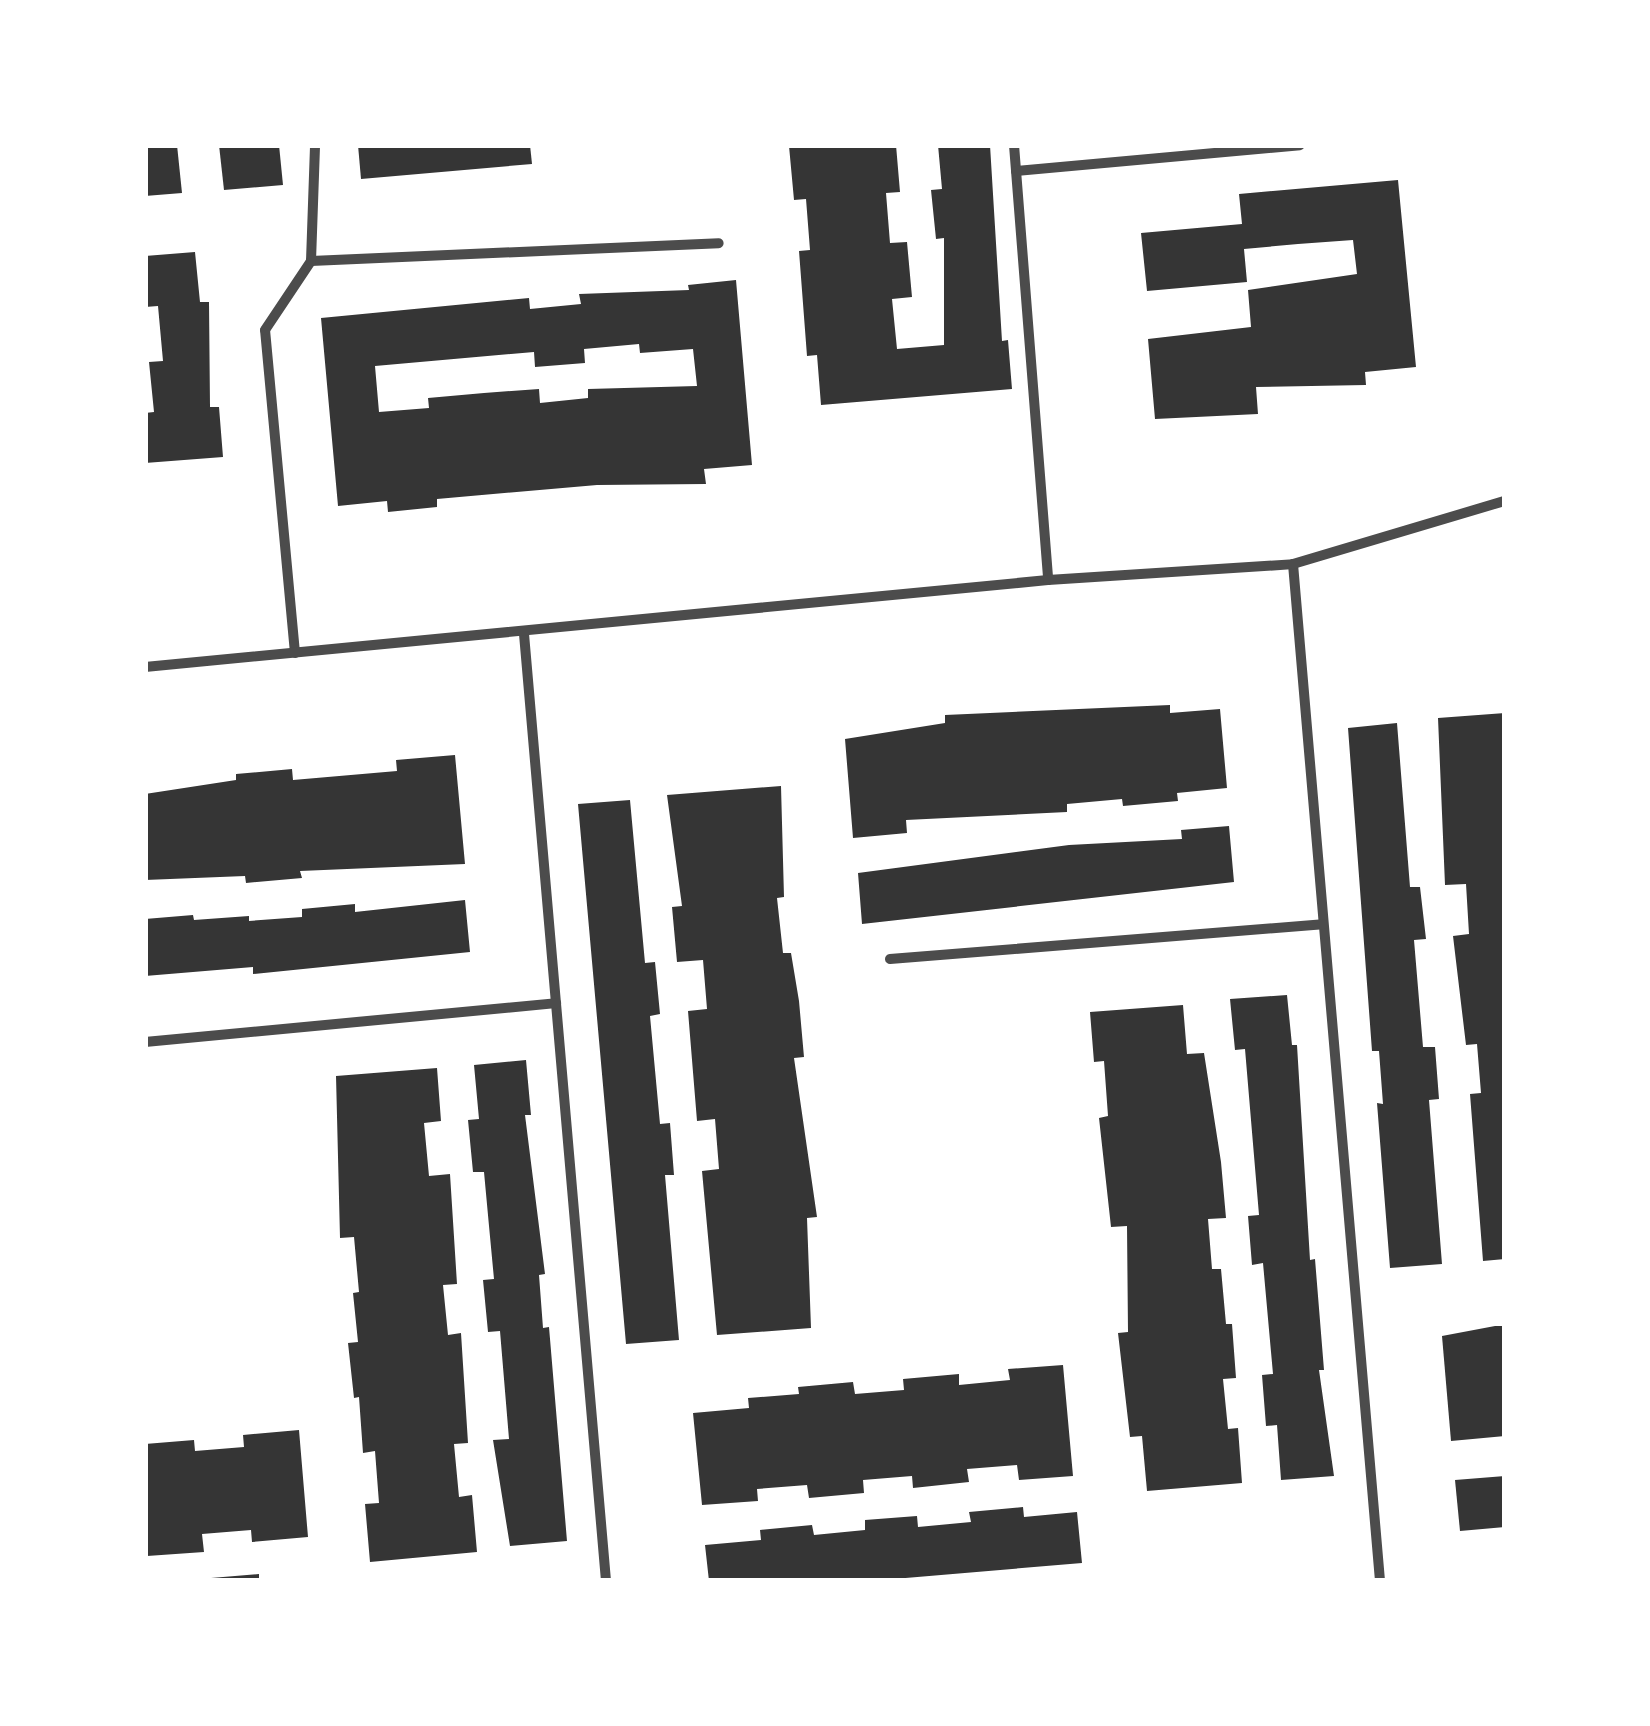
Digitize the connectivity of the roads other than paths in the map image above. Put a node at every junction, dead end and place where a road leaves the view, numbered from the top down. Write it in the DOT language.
graph roads {
  1 [pos="314,145"];
  2 [pos="1014,145"];
  3 [pos="1300,145"];
  4 [pos="1016,171"];
  5 [pos="719,243"];
  6 [pos="312,261"];
  7 [pos="1505,501"];
  8 [pos="1293,564"];
  9 [pos="1048,580"];
  10 [pos="524,634"];
  11 [pos="295,653"];
  12 [pos="145,667"];
  13 [pos="1323,924"];
  14 [pos="890,959"];
  15 [pos="556,1004"];
  16 [pos="145,1042"];
  17 [pos="606,1581"];
  18 [pos="1380,1581"];
  1 -- 6 [label="street"];
  2 -- 4 [label="street"];
  3 -- 4 [label="street"];
  4 -- 9 [label="street"];
  5 -- 6 [label="street"];
  6 -- 11 [label="street"];
  7 -- 8 [label="street"];
  8 -- 9 [label="street"];
  8 -- 13 [label="street"];
  9 -- 10 [label="street"];
  10 -- 11 [label="street"];
  10 -- 15 [label="street"];
  11 -- 12 [label="street"];
  13 -- 14 [label="street"];
  13 -- 18 [label="street"];
  15 -- 16 [label="street"];
  15 -- 17 [label="street"];
}
